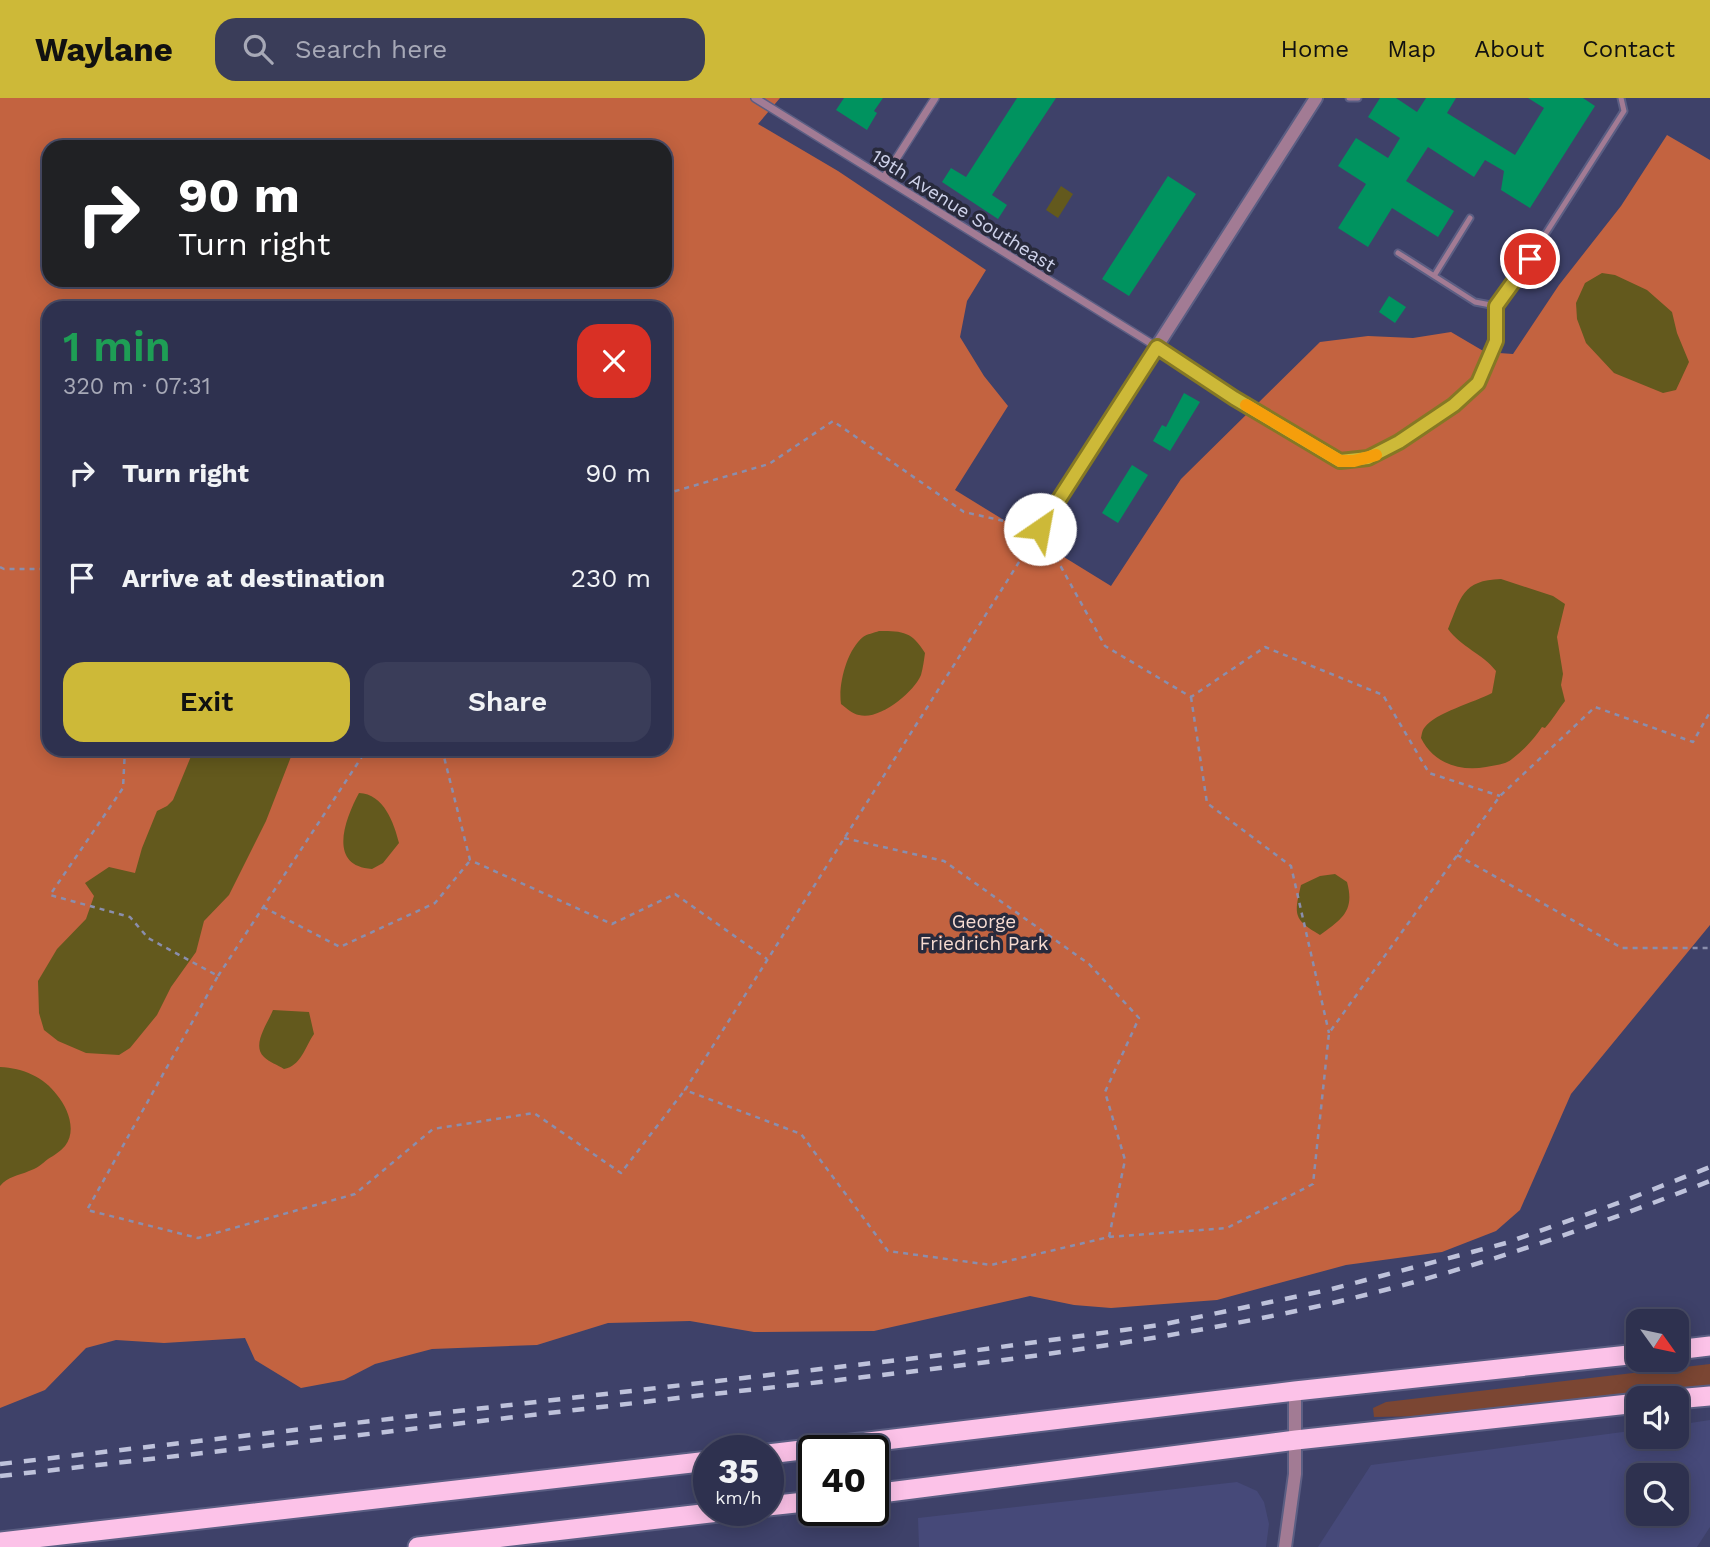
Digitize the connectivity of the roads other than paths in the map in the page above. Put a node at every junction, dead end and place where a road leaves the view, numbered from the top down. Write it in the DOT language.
graph roads {
  1 [pos="755,98"];
  2 [pos="935,98"];
  3 [pos="1317,98"];
  4 [pos="1349,98"];
  5 [pos="1358,98"];
  6 [pos="1621,98"];
  7 [pos="884,178"];
  8 [pos="1470,218"];
  9 [pos="1398,253"];
  10 [pos="1434,276"];
  11 [pos="1496,306"];
  12 [pos="1157,347"];
  13 [pos="1040,529"];
  14 [pos="1710,1346"];
  15 [pos="1689,1348"];
  16 [pos="1626,1355"];
  17 [pos="1295,1391"];
  18 [pos="1710,1396"];
  19 [pos="1689,1398"];
  20 [pos="1626,1405"];
  21 [pos="1296,1440"];
  22 [pos="784,1452"];
  23 [pos="693,1463"];
  24 [pos="889,1492"];
  25 [pos="693,1515"];
  26 [pos="0,1542"];
  27 [pos="418,1547"];
  28 [pos="1285,1547"];
  1 -- 7 [label="street, 19th Avenue Southeast"];
  2 -- 7 [label="street"];
  3 -- 12 [label="street"];
  4 -- 5 [label="lane"];
  6 -- 11 [label="lane"];
  7 -- 12 [label="street, 19th Avenue Southeast"];
  8 -- 10 [label="lane"];
  9 -- 10 [label="lane"];
  10 -- 11 [label="lane"];
  11 -- 12 [label="lane"];
  12 -- 13 [label="street"];
  14 -- 15 [label="highway"];
  16 -- 17 [label="highway"];
  17 -- 21 [label="street"];
  17 -- 22 [label="highway"];
  18 -- 19 [label="highway"];
  20 -- 21 [label="highway"];
  21 -- 24 [label="highway"];
  21 -- 28 [label="street"];
  23 -- 26 [label="highway"];
  25 -- 27 [label="highway"];
}
